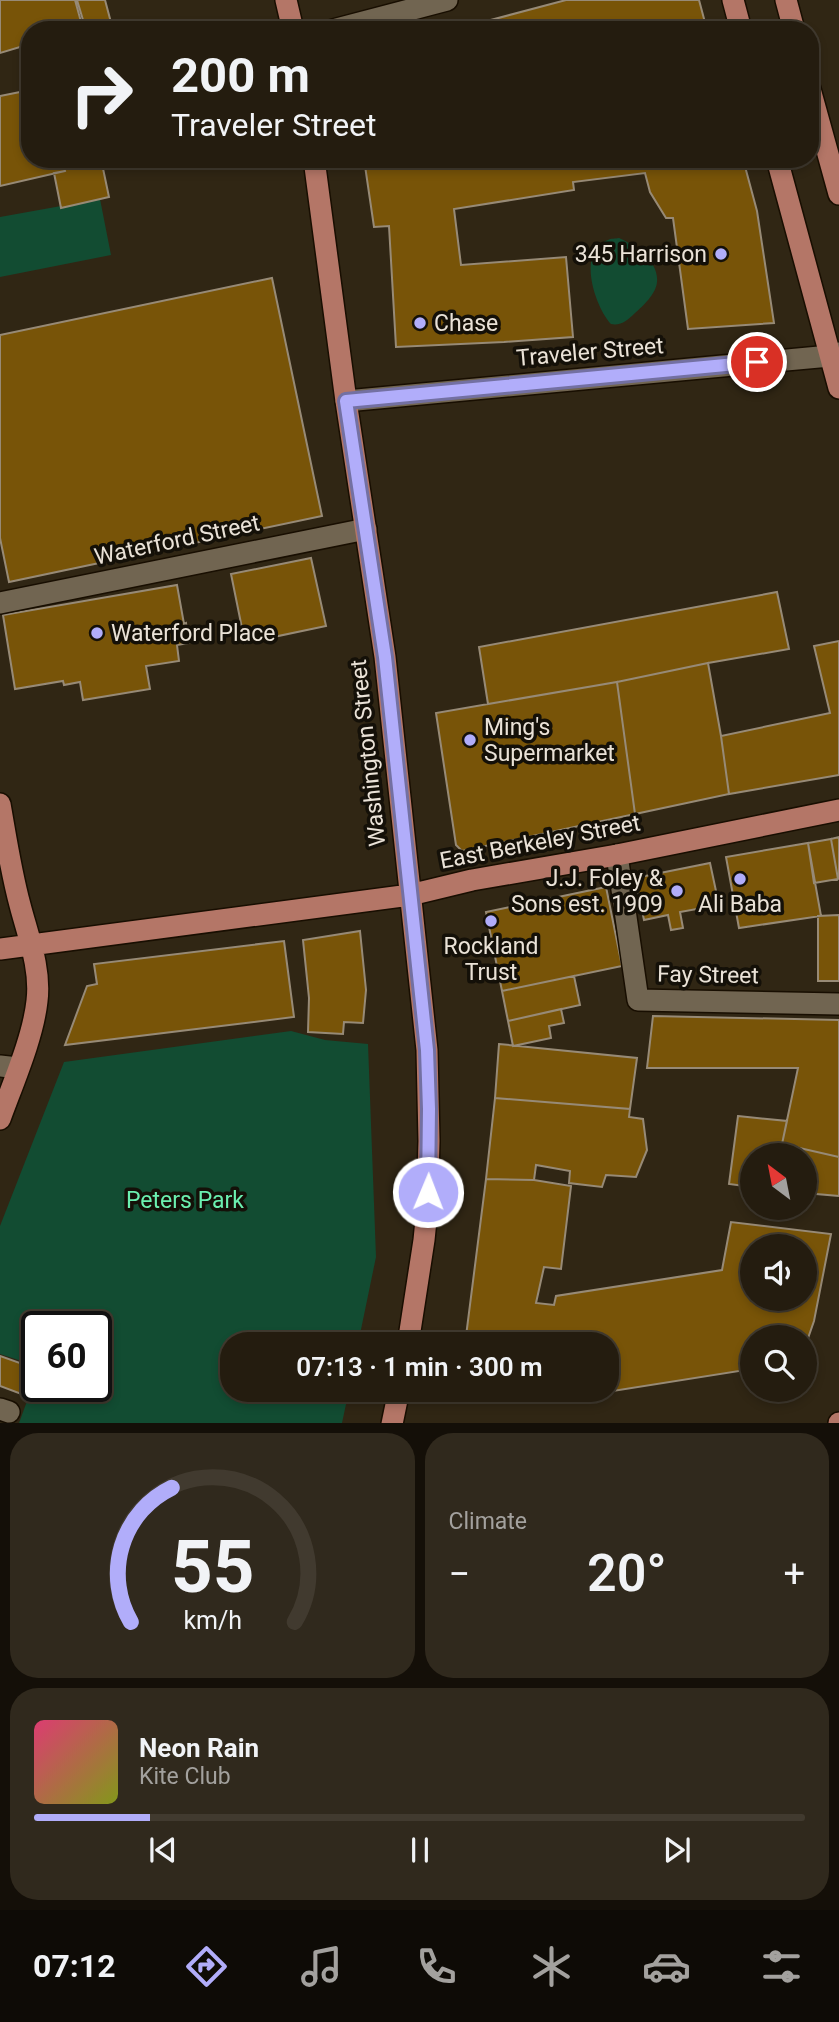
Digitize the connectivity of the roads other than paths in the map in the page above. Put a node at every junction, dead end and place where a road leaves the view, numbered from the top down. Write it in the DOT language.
graph roads {
  1 [pos="286,0"];
  2 [pos="447,0"];
  3 [pos="733,0"];
  4 [pos="786,0"];
  5 [pos="291,21"];
  6 [pos="367,21"];
  7 [pos="739,21"];
  8 [pos="792,21"];
  9 [pos="819,122"];
  10 [pos="314,168"];
  11 [pos="780,168"];
  12 [pos="839,194"];
  13 [pos="834,355"];
  14 [pos="839,388"];
  15 [pos="346,401"];
  16 [pos="366,529"];
  17 [pos="0,603"];
  18 [pos="0,804"];
  19 [pos="839,810"];
  20 [pos="617,855"];
  21 [pos="410,895"];
  22 [pos="31,945"];
  23 [pos="0,949"];
  24 [pos="839,1004"];
  25 [pos="9,1067"];
  26 [pos="0,1119"];
  27 [pos="410,1332"];
  28 [pos="396,1402"];
  29 [pos="392,1423"];
  1 -- 5 [label="main road"];
  2 -- 6 [label="street"];
  3 -- 7 [label="main road"];
  4 -- 8 [label="main road"];
  9 -- 12 [label="main road"];
  10 -- 15 [label="main road, Washington Street"];
  11 -- 13 [label="main road"];
  13 -- 14 [label="main road"];
  13 -- 15 [label="street, Traveler Street"];
  15 -- 16 [label="main road, Washington Street"];
  16 -- 17 [label="street, Waterford Street"];
  16 -- 21 [label="main road, Washington Street"];
  18 -- 22 [label="main road"];
  19 -- 20 [label="main road, East Berkeley Street"];
  20 -- 21 [label="main road, East Berkeley Street"];
  20 -- 24 [label="street, Fay Street"];
  21 -- 22 [label="main road, East Berkeley Street"];
  21 -- 27 [label="main road, Washington Street"];
  22 -- 23 [label="main road, East Berkeley Street"];
  22 -- 25 [label="main road"];
  25 -- 26 [label="main road"];
  28 -- 29 [label="main road"];
}
